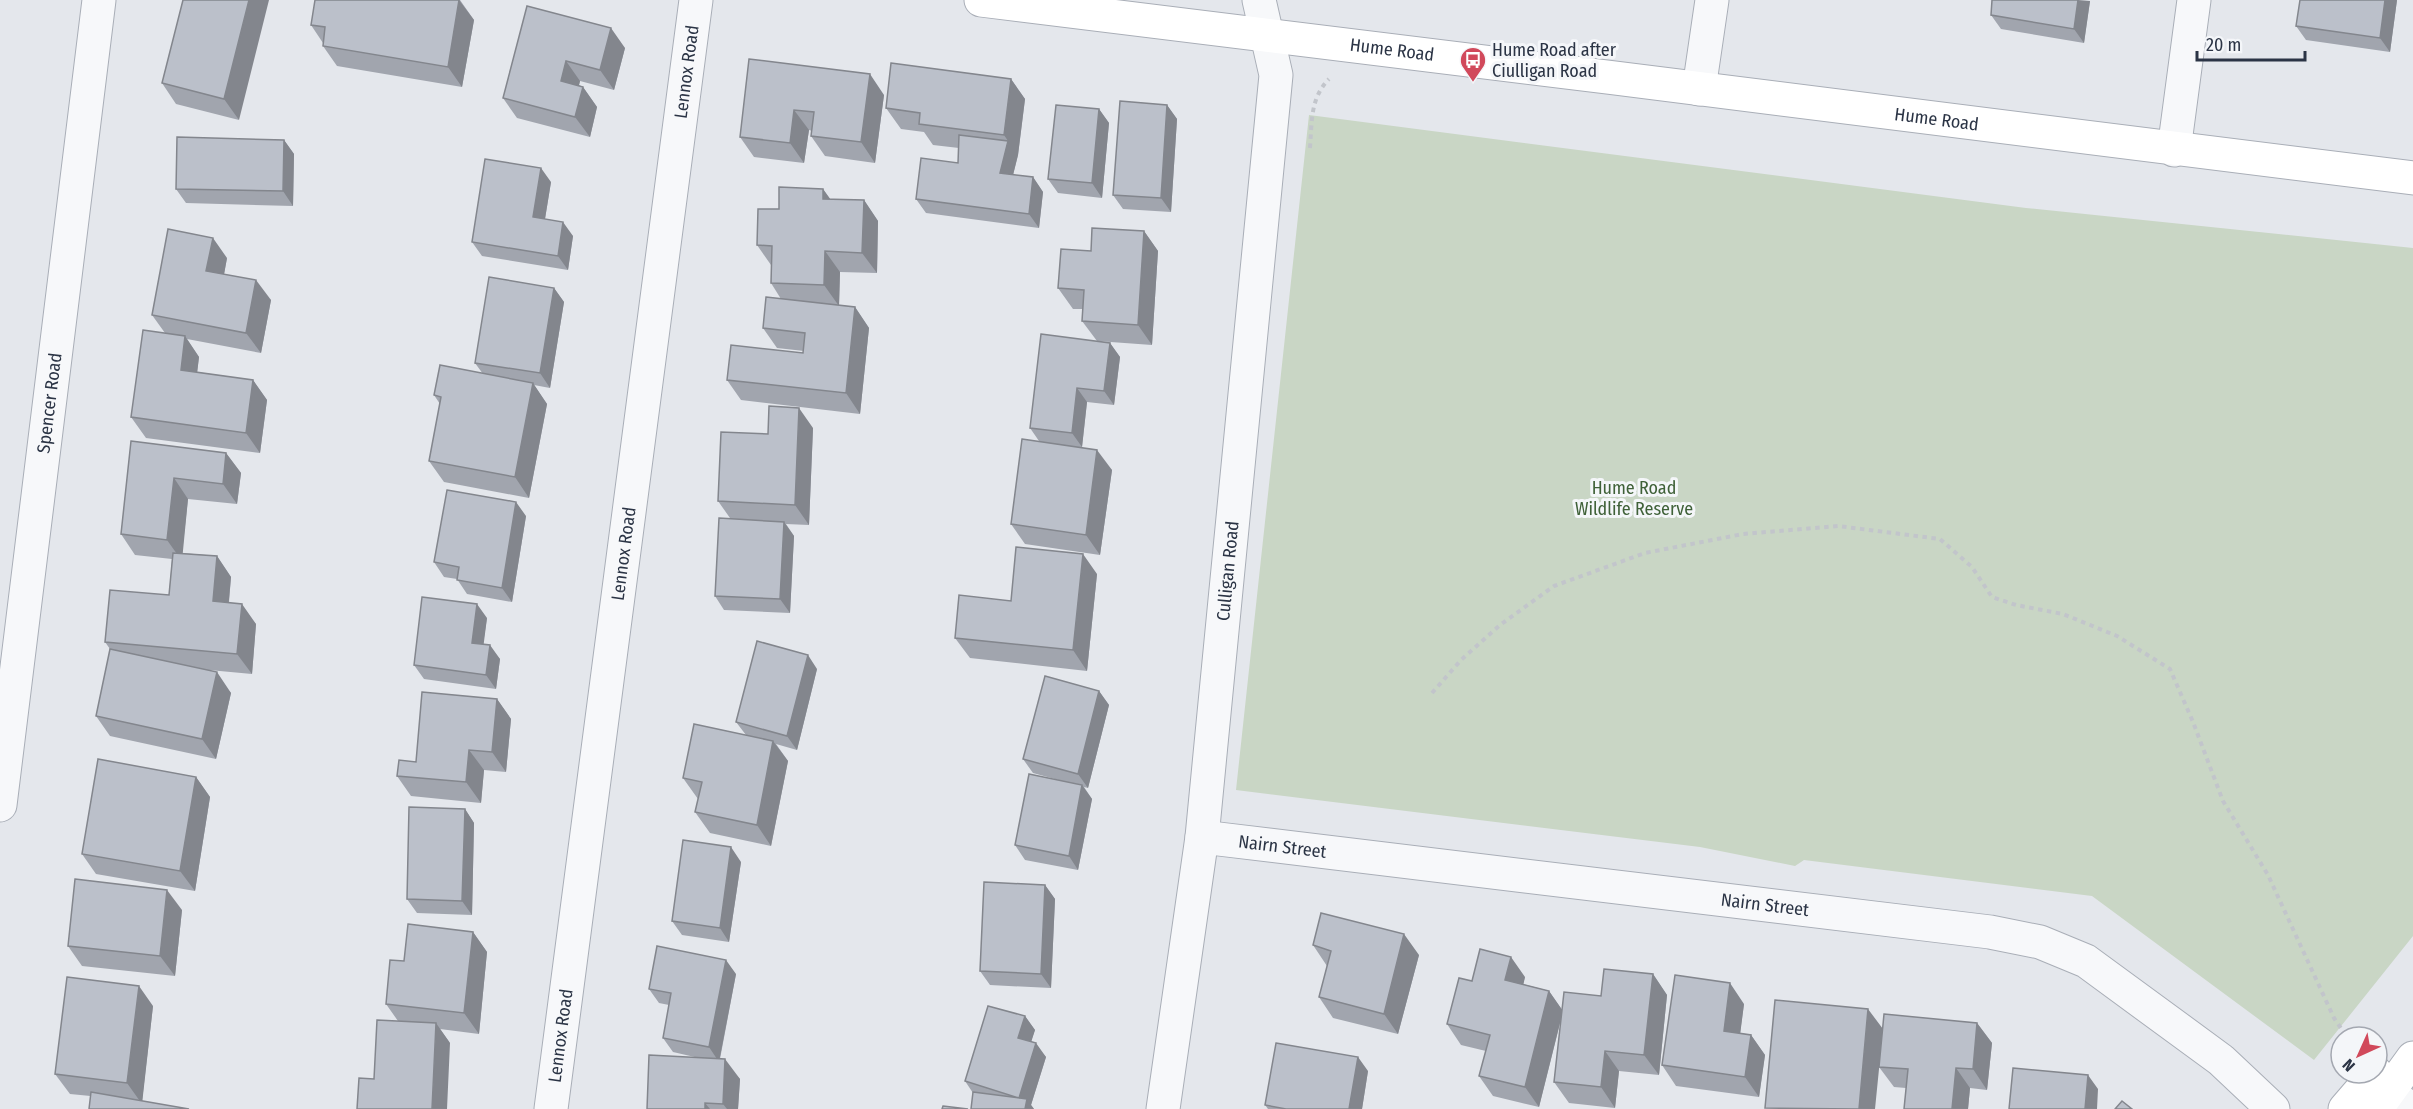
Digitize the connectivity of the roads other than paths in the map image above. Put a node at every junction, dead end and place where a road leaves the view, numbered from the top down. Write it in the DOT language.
graph roads {
  1 [pos="99,0"];
  2 [pos="696,0"];
  3 [pos="981,0"];
  4 [pos="1259,0"];
  5 [pos="1712,0"];
  6 [pos="2194,0"];
  7 [pos="1265,32"];
  8 [pos="1699,89"];
  9 [pos="2174,150"];
  10 [pos="2413,178"];
  11 [pos="0,805"];
  12 [pos="1202,837"];
  13 [pos="2413,1033"];
  14 [pos="2413,1058"];
  15 [pos="2386,1091"];
  16 [pos="551,1109"];
  17 [pos="1162,1109"];
  18 [pos="2272,1109"];
  19 [pos="2345,1109"];
  1 -- 11 [label="street, Spencer Road"];
  2 -- 16 [label="street, Lennox Road"];
  3 -- 7 [label="street, Hume Road"];
  4 -- 7 [label="street"];
  5 -- 8 [label="street"];
  6 -- 9 [label="street"];
  7 -- 8 [label="street, Hume Road"];
  7 -- 12 [label="street, Culligan Road"];
  8 -- 9 [label="street, Hume Road"];
  9 -- 10 [label="street, Hume Road"];
  12 -- 17 [label="street, Culligan Road"];
  12 -- 18 [label="street, Nairn Street"];
  13 -- 15 [label="street"];
  14 -- 15 [label="street"];
  15 -- 19 [label="street"];
}
